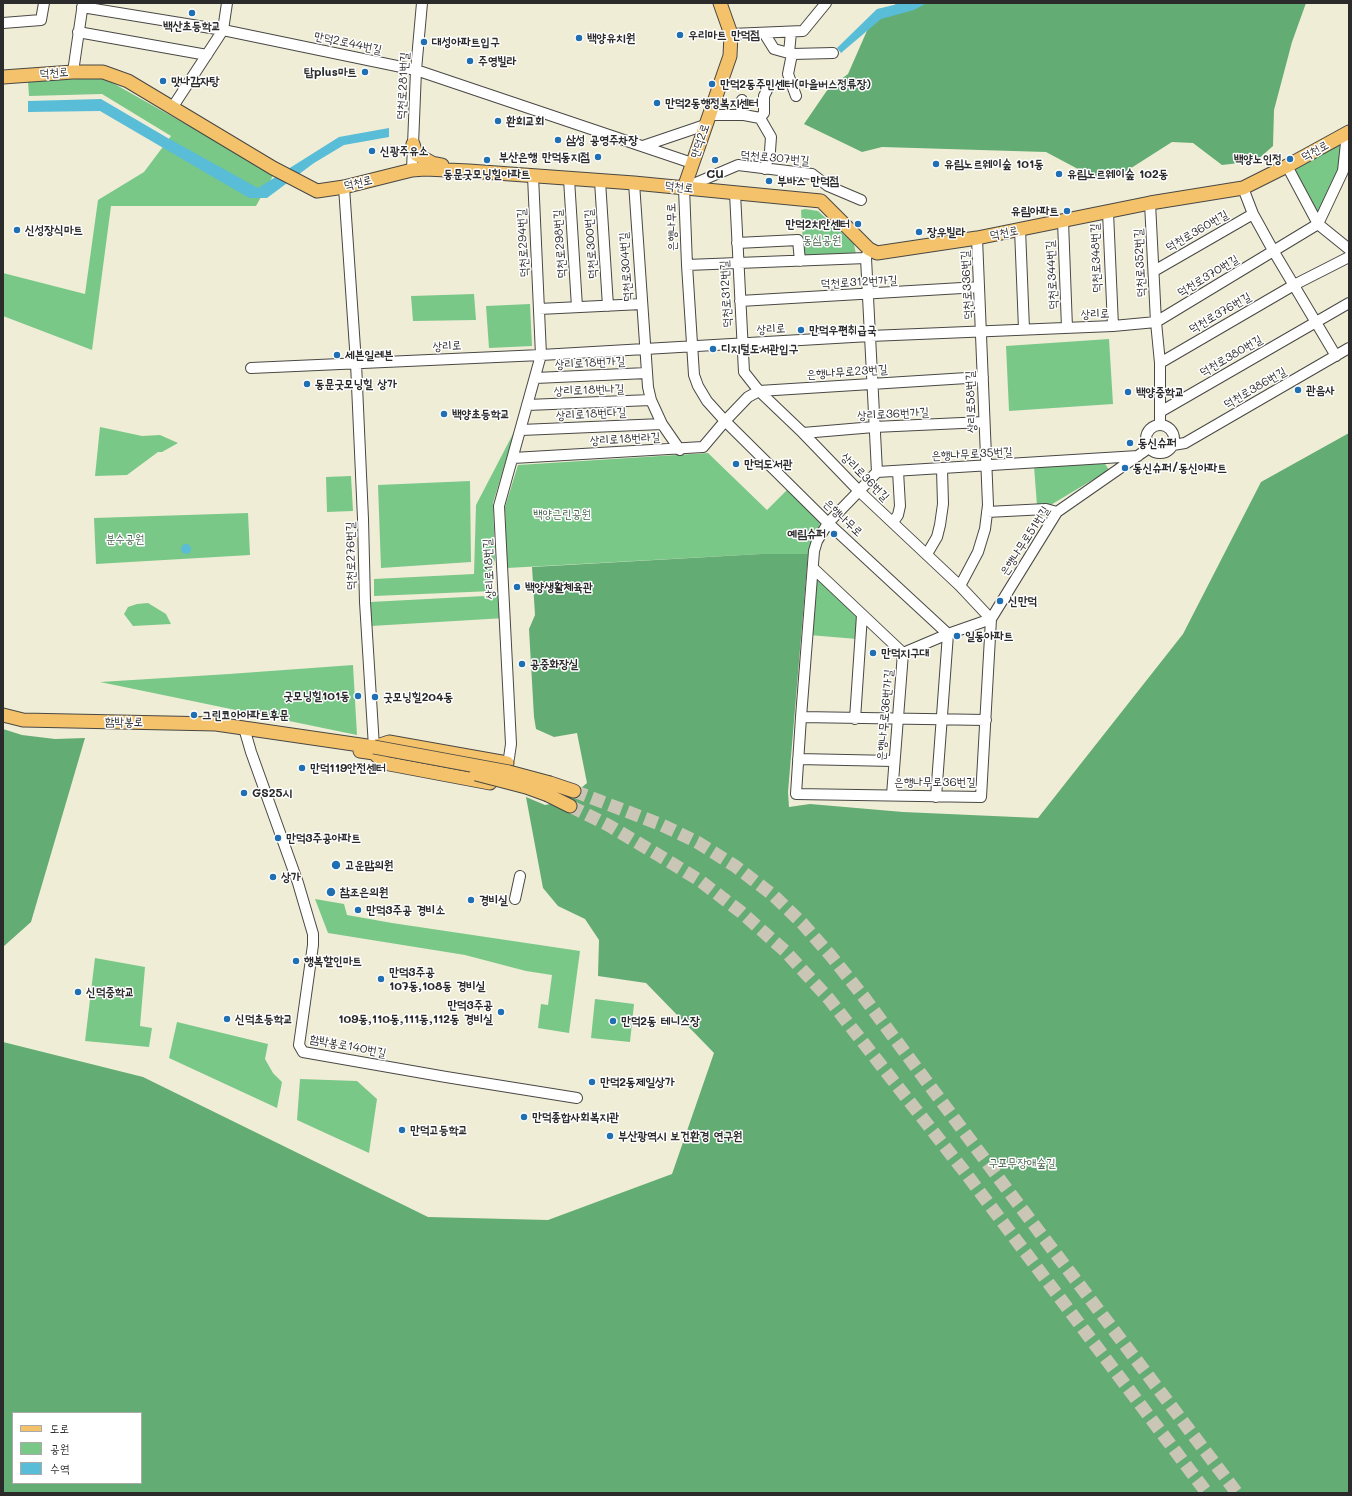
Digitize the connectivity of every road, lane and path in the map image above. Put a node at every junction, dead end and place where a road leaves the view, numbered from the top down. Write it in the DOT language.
graph roads {
  1 [pos="44,3"];
  2 [pos="227,3"];
  3 [pos="422,3"];
  4 [pos="826,3"];
  5 [pos="724,4"];
  6 [pos="82,5"];
  7 [pos="3,23"];
  8 [pos="223,30"];
  9 [pos="78,32"];
  10 [pos="764,32"];
  11 [pos="791,32"];
  12 [pos="731,34"];
  13 [pos="833,53"];
  14 [pos="791,54"];
  15 [pos="206,55"];
  16 [pos="416,70"];
  17 [pos="73,72"];
  18 [pos="3,77"];
  19 [pos="767,90"];
  20 [pos="796,96"];
  21 [pos="742,100"];
  22 [pos="172,108"];
  23 [pos="741,115"];
  24 [pos="760,118"];
  25 [pos="707,120"];
  26 [pos="1346,133"];
  27 [pos="413,144"];
  28 [pos="643,146"];
  29 [pos="692,162"];
  30 [pos="1287,166"];
  31 [pos="765,169"];
  32 [pos="412,170"];
  33 [pos="469,171"];
  34 [pos="533,176"];
  35 [pos="569,179"];
  36 [pos="600,181"];
  37 [pos="634,183"];
  38 [pos="344,187"];
  39 [pos="684,188"];
  40 [pos="1243,188"];
  41 [pos="734,193"];
  42 [pos="861,200"];
  43 [pos="1150,203"];
  44 [pos="1108,212"];
  45 [pos="1253,214"];
  46 [pos="1063,221"];
  47 [pos="1318,224"];
  48 [pos="1020,229"];
  49 [pos="977,238"];
  50 [pos="737,243"];
  51 [pos="1349,249"];
  52 [pos="1274,252"];
  53 [pos="867,253"];
  54 [pos="1349,257"];
  55 [pos="800,261"];
  56 [pos="738,264"];
  57 [pos="687,265"];
  58 [pos="1154,271"];
  59 [pos="1294,285"];
  60 [pos="979,287"];
  61 [pos="869,294"];
  62 [pos="740,301"];
  63 [pos="1349,303"];
  64 [pos="642,304"];
  65 [pos="608,306"];
  66 [pos="577,307"];
  67 [pos="539,309"];
  68 [pos="1156,322"];
  69 [pos="1316,322"];
  70 [pos="1112,326"];
  71 [pos="1067,328"];
  72 [pos="1024,329"];
  73 [pos="982,331"];
  74 [pos="870,336"];
  75 [pos="742,343"];
  76 [pos="691,346"];
  77 [pos="1349,348"];
  78 [pos="644,349"];
  79 [pos="541,355"];
  80 [pos="1336,356"];
  81 [pos="356,363"];
  82 [pos="1160,363"];
  83 [pos="251,368"];
  84 [pos="646,373"];
  85 [pos="983,377"];
  86 [pos="535,378"];
  87 [pos="872,383"];
  88 [pos="759,390"];
  89 [pos="651,400"];
  90 [pos="527,405"];
  91 [pos="1160,412"];
  92 [pos="725,421"];
  93 [pos="984,422"];
  94 [pos="662,424"];
  95 [pos="1160,425"];
  96 [pos="874,427"];
  97 [pos="521,430"];
  98 [pos="803,433"];
  99 [pos="1173,445"];
  100 [pos="1150,448"];
  101 [pos="680,450"];
  102 [pos="1138,456"];
  103 [pos="513,458"];
  104 [pos="987,466"];
  105 [pos="942,469"];
  106 [pos="898,471"];
  107 [pos="877,472"];
  108 [pos="859,491"];
  109 [pos="987,512"];
  110 [pos="1057,512"];
  111 [pos="828,522"];
  112 [pos="893,522"];
  113 [pos="927,554"];
  114 [pos="813,568"];
  115 [pos="960,586"];
  116 [pos="862,615"];
  117 [pos="991,619"];
  118 [pos="948,634"];
  119 [pos="903,653"];
  120 [pos="3,715"];
  121 [pos="800,716"];
  122 [pos="855,718"];
  123 [pos="898,719"];
  124 [pos="941,720"];
  125 [pos="986,720"];
  126 [pos="244,728"];
  127 [pos="374,750"];
  128 [pos="798,759"];
  129 [pos="894,761"];
  130 [pos="507,763"];
  131 [pos="499,785"];
  132 [pos="549,789"];
  133 [pos="574,791"];
  134 [pos="892,795"];
  135 [pos="936,797"];
  136 [pos="570,806"];
  137 [pos="520,876"];
  138 [pos="515,899"];
  139 [pos="577,1098"];
  1 -- 7 [label="street"];
  2 -- 8 [label="street"];
  3 -- 16 [label="street, 덕천로281번길"];
  4 -- 11 [label="street"];
  5 -- 12 [label="main road, 만덕2로"];
  6 -- 8 [label="street, 만덕2로44번길"];
  6 -- 9 [label="street"];
  8 -- 15 [label="street"];
  8 -- 16 [label="street, 만덕2로44번길"];
  9 -- 15 [label="street"];
  9 -- 17 [label="street"];
  10 -- 11 [label="street"];
  10 -- 12 [label="street"];
  10 -- 14 [label="street"];
  11 -- 14 [label="street"];
  12 -- 25 [label="main road, 만덕2로"];
  13 -- 14 [label="street"];
  14 -- 20 [label="street"];
  15 -- 22 [label="street"];
  16 -- 27 [label="street, 덕천로281번길"];
  16 -- 28 [label="street, 만덕2로44번길"];
  17 -- 18 [label="main road, 덕천로"];
  17 -- 22 [label="main road, 덕천로"];
  19 -- 24 [label="street"];
  21 -- 23 [label="street"];
  22 -- 38 [label="main road, 덕천로"];
  23 -- 24 [label="street"];
  23 -- 25 [label="street"];
  24 -- 31 [label="street"];
  25 -- 28 [label="street"];
  25 -- 29 [label="main road, 만덕2로"];
  26 -- 30 [label="main road, 덕천로"];
  26 -- 47 [label="street"];
  27 -- 32 [label="street, 덕천로281번길"];
  27 -- 33 [label="main road"];
  28 -- 29 [label="street, 만덕2로44번길"];
  29 -- 39 [label="main road, 만덕2로"];
  30 -- 40 [label="main road, 덕천로"];
  30 -- 47 [label="street"];
  31 -- 39 [label="street, 덕천로307번길"];
  31 -- 42 [label="street, 덕천로307번길"];
  32 -- 33 [label="main road, 덕천로"];
  32 -- 38 [label="main road, 덕천로"];
  33 -- 34 [label="main road, 덕천로"];
  34 -- 35 [label="main road, 덕천로"];
  34 -- 67 [label="street, 덕천로294번길"];
  35 -- 36 [label="main road, 덕천로"];
  35 -- 66 [label="street, 덕천로298번길"];
  36 -- 37 [label="main road, 덕천로"];
  36 -- 65 [label="street, 덕천로300번길"];
  37 -- 39 [label="main road, 덕천로"];
  37 -- 64 [label="street, 덕천로304번길"];
  38 -- 81 [label="street, 덕천로276번길"];
  39 -- 41 [label="main road, 덕천로"];
  39 -- 57 [label="street, 은행나무로"];
  40 -- 43 [label="main road, 덕천로"];
  40 -- 45 [label="street"];
  41 -- 50 [label="street, 덕천로312번길"];
  41 -- 53 [label="main road, 덕천로"];
  43 -- 44 [label="main road, 덕천로"];
  43 -- 58 [label="street, 덕천로352번길"];
  44 -- 46 [label="main road, 덕천로"];
  44 -- 70 [label="street, 덕천로348번길"];
  45 -- 52 [label="street"];
  45 -- 58 [label="street, 덕천로360번길"];
  46 -- 48 [label="main road, 덕천로"];
  46 -- 71 [label="street, 덕천로344번길"];
  47 -- 51 [label="street"];
  47 -- 52 [label="street, 덕천로370번길"];
  48 -- 49 [label="main road, 덕천로"];
  48 -- 72 [label="street"];
  49 -- 53 [label="main road, 덕천로"];
  49 -- 60 [label="street, 덕천로336번길"];
  50 -- 55 [label="street, 덕천로312번길"];
  50 -- 56 [label="street, 덕천로312번길"];
  52 -- 59 [label="street"];
  52 -- 68 [label="street, 덕천로370번길"];
  53 -- 55 [label="street, 은행나무로"];
  53 -- 61 [label="street"];
  54 -- 59 [label="street, 덕천로376번길"];
  55 -- 56 [label="street, 은행나무로"];
  56 -- 57 [label="street, 은행나무로"];
  56 -- 62 [label="street, 덕천로312번길"];
  57 -- 76 [label="street, 은행나무로"];
  58 -- 68 [label="street, 덕천로352번길"];
  59 -- 69 [label="street"];
  59 -- 82 [label="street, 덕천로376번길"];
  60 -- 61 [label="street, 덕천로312번가길"];
  60 -- 73 [label="street, 덕천로336번길"];
  61 -- 62 [label="street, 덕천로312번가길"];
  61 -- 74 [label="street"];
  62 -- 75 [label="street, 덕천로312번길"];
  63 -- 69 [label="street, 덕천로380번길"];
  64 -- 65 [label="street"];
  64 -- 78 [label="street, 덕천로304번길"];
  65 -- 66 [label="street"];
  66 -- 67 [label="street"];
  67 -- 79 [label="street, 덕천로294번길"];
  68 -- 70 [label="street, 상리로"];
  68 -- 82 [label="street"];
  69 -- 80 [label="street"];
  69 -- 91 [label="street, 덕천로380번길"];
  70 -- 71 [label="street, 상리로"];
  71 -- 72 [label="street, 상리로"];
  72 -- 73 [label="street, 상리로"];
  73 -- 74 [label="street, 상리로"];
  73 -- 85 [label="street, 상리로58번길"];
  74 -- 75 [label="street, 상리로"];
  74 -- 87 [label="street"];
  75 -- 76 [label="street, 상리로"];
  75 -- 88 [label="street, 상리로36번길"];
  76 -- 78 [label="street, 상리로"];
  76 -- 92 [label="street, 은행나무로"];
  77 -- 80 [label="street, 덕천로386번길"];
  78 -- 79 [label="street, 상리로"];
  78 -- 84 [label="street, 덕천로304번길"];
  79 -- 81 [label="street, 상리로"];
  79 -- 86 [label="street, 상리로18번길"];
  80 -- 99 [label="street, 덕천로386번길"];
  81 -- 83 [label="street"];
  81 -- 127 [label="street, 덕천로276번길"];
  82 -- 91 [label="street"];
  84 -- 86 [label="street, 상리로18번가길"];
  84 -- 89 [label="street, 덕천로304번길"];
  85 -- 87 [label="street, 은행나무로23번길"];
  85 -- 93 [label="street, 상리로58번길"];
  86 -- 90 [label="street, 상리로18번길"];
  87 -- 88 [label="street, 은행나무로23번길"];
  87 -- 96 [label="street"];
  88 -- 92 [label="street"];
  88 -- 98 [label="street, 상리로36번길"];
  89 -- 90 [label="street, 상리로18번나길"];
  89 -- 94 [label="street, 덕천로304번길"];
  90 -- 97 [label="street, 상리로18번길"];
  91 -- 95 [label="street"];
  92 -- 101 [label="street, 상리로18번라길"];
  92 -- 111 [label="street, 은행나무로"];
  93 -- 96 [label="street, 상리로36번가길"];
  93 -- 104 [label="street, 상리로58번길"];
  94 -- 97 [label="street, 상리로18번다길"];
  94 -- 101 [label="street, 덕천로304번길"];
  95 -- 99 [label="street"];
  95 -- 100 [label="street"];
  96 -- 98 [label="street, 상리로36번가길"];
  96 -- 107 [label="street"];
  97 -- 103 [label="street, 상리로18번길"];
  98 -- 108 [label="street, 상리로36번길"];
  99 -- 100 [label="street"];
  100 -- 102 [label="street, 은행나무로51번길"];
  101 -- 103 [label="street, 상리로18번라길"];
  102 -- 104 [label="street, 은행나무로35번길"];
  102 -- 110 [label="street, 은행나무로51번길"];
  103 -- 130 [label="street, 상리로18번길"];
  104 -- 105 [label="street, 은행나무로35번길"];
  104 -- 109 [label="street, 상리로58번길"];
  105 -- 106 [label="street, 은행나무로35번길"];
  105 -- 113 [label="street"];
  106 -- 107 [label="street, 은행나무로35번길"];
  106 -- 112 [label="street"];
  107 -- 108 [label="street"];
  108 -- 111 [label="street"];
  108 -- 112 [label="street, 상리로36번길"];
  109 -- 110 [label="street"];
  109 -- 115 [label="street, 상리로58번길"];
  110 -- 117 [label="street, 은행나무로51번길"];
  111 -- 114 [label="street, 은행나무로36번길"];
  111 -- 118 [label="street, 은행나무로"];
  112 -- 113 [label="street, 상리로36번길"];
  113 -- 115 [label="street, 상리로36번길"];
  114 -- 116 [label="street"];
  114 -- 121 [label="street, 은행나무로36번길"];
  115 -- 117 [label="street, 상리로36번길"];
  116 -- 119 [label="street"];
  116 -- 122 [label="street"];
  117 -- 118 [label="street"];
  117 -- 125 [label="street, 은행나무로36번길"];
  118 -- 119 [label="street"];
  118 -- 124 [label="street"];
  119 -- 123 [label="street, 은행나무로36번가길"];
  120 -- 126 [label="main road, 함박봉로"];
  121 -- 122 [label="street"];
  121 -- 128 [label="street, 은행나무로36번길"];
  122 -- 123 [label="street"];
  123 -- 124 [label="street"];
  123 -- 129 [label="street, 은행나무로36번가길"];
  124 -- 125 [label="street"];
  124 -- 135 [label="street"];
  125 -- 135 [label="street, 은행나무로36번길"];
  126 -- 127 [label="main road, 함박봉로"];
  126 -- 139 [label="street, 함박봉로140번길"];
  127 -- 130 [label="main road"];
  127 -- 131 [label="main road"];
  127 -- 132 [label="main road, 함박봉로, bridge"];
  128 -- 129 [label="street, 은행나무로36번길"];
  128 -- 134 [label="street, 은행나무로36번길"];
  129 -- 134 [label="street, 은행나무로36번가길"];
  130 -- 131 [label="street, 상리로18번길"];
  132 -- 133 [label="main road"];
  132 -- 136 [label="main road"];
  134 -- 135 [label="street, 은행나무로36번길"];
  137 -- 138 [label="street"];
}
